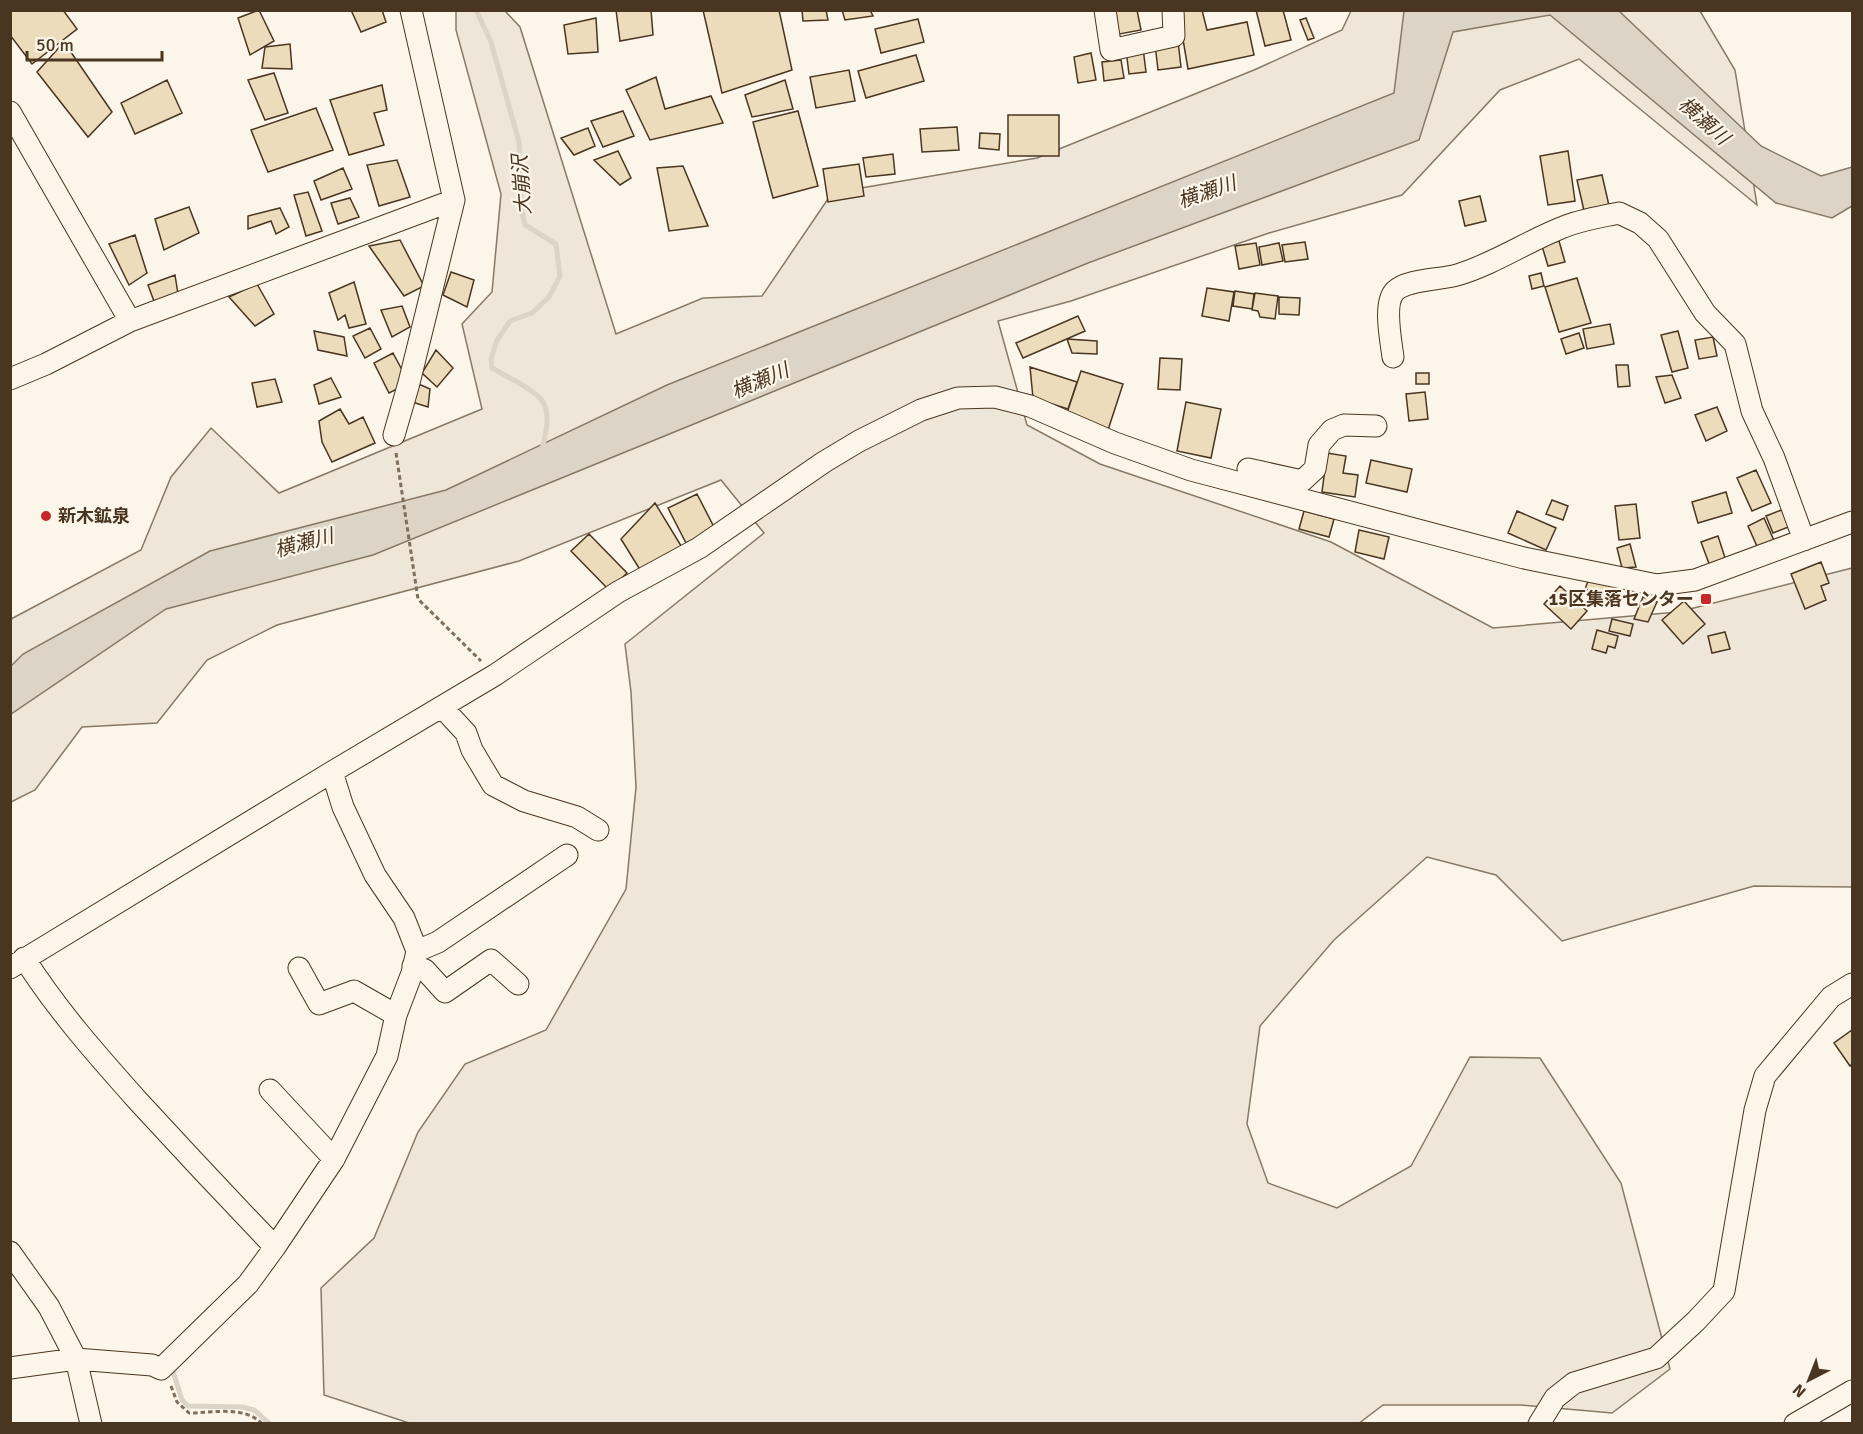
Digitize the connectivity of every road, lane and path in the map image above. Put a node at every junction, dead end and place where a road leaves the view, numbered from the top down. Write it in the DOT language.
graph roads {
  1 [pos="411,10"];
  2 [pos="1105,10"];
  3 [pos="1173,10"];
  4 [pos="10,112"];
  5 [pos="454,200"];
  6 [pos="130,321"];
  7 [pos="1393,357"];
  8 [pos="10,379"];
  9 [pos="1376,426"];
  10 [pos="394,435"];
  11 [pos="1234,479"];
  12 [pos="1852,522"];
  13 [pos="1804,540"];
  14 [pos="495,675"];
  15 [pos="442,707"];
  16 [pos="332,772"];
  17 [pos="598,830"];
  18 [pos="567,855"];
  19 [pos="415,959"];
  20 [pos="17,963"];
  21 [pos="299,969"];
  22 [pos="518,984"];
  23 [pos="1852,984"];
  24 [pos="396,1015"];
  25 [pos="270,1090"];
  26 [pos="334,1159"];
  27 [pos="275,1247"];
  28 [pos="10,1252"];
  29 [pos="76,1359"];
  30 [pos="10,1368"];
  31 [pos="161,1369"];
  32 [pos="1852,1391"];
  33 [pos="92,1424"];
  34 [pos="262,1424"];
  35 [pos="1539,1424"];
  36 [pos="1795,1424"];
  1 -- 5 [label="street"];
  2 -- 3 [label="street"];
  4 -- 6 [label="street"];
  5 -- 6 [label="street"];
  5 -- 10 [label="street"];
  6 -- 8 [label="street"];
  7 -- 13 [label="street"];
  9 -- 11 [label="street"];
  10 -- 14 [label="path"];
  11 -- 13 [label="street"];
  11 -- 14 [label="street"];
  12 -- 13 [label="street"];
  14 -- 15 [label="street"];
  15 -- 16 [label="street"];
  15 -- 17 [label="street"];
  16 -- 19 [label="street"];
  16 -- 20 [label="street"];
  18 -- 19 [label="street"];
  19 -- 22 [label="street"];
  19 -- 24 [label="street"];
  20 -- 27 [label="street"];
  21 -- 24 [label="street"];
  23 -- 35 [label="street"];
  24 -- 26 [label="street"];
  25 -- 26 [label="street"];
  26 -- 27 [label="street"];
  27 -- 31 [label="street"];
  28 -- 29 [label="street"];
  29 -- 30 [label="street"];
  29 -- 31 [label="street"];
  29 -- 33 [label="street"];
  31 -- 34 [label="path"];
  32 -- 36 [label="street"];
}
